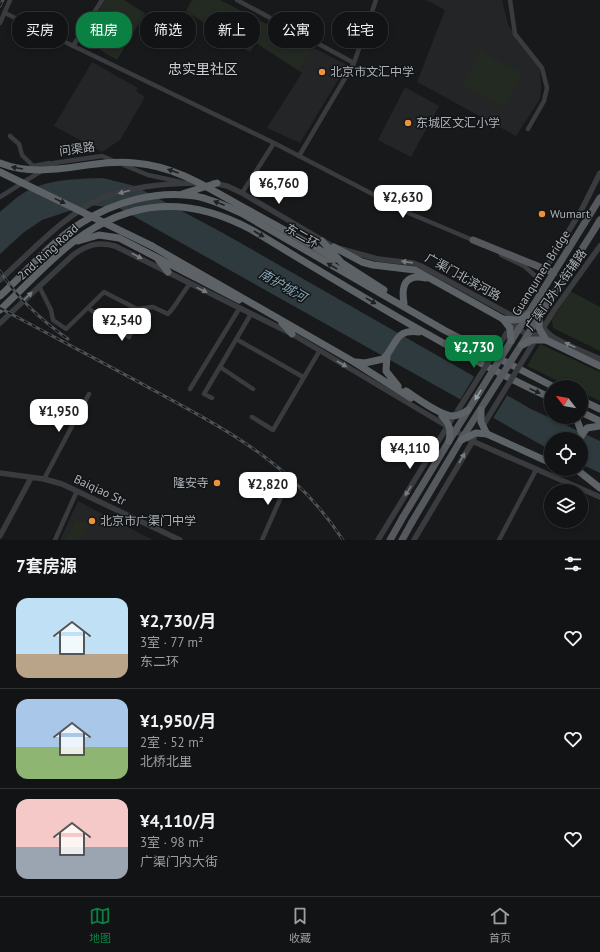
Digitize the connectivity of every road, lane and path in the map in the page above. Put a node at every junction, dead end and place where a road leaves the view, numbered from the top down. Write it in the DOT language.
graph roads {
  1 [pos="10,0"];
  2 [pos="102,0"];
  3 [pos="237,0"];
  4 [pos="376,0"];
  5 [pos="510,0"];
  6 [pos="5,12"];
  7 [pos="0,23"];
  8 [pos="73,46"];
  9 [pos="354,63"];
  10 [pos="528,129"];
  11 [pos="10,136"];
  12 [pos="274,143"];
  13 [pos="299,156"];
  14 [pos="0,163"];
  15 [pos="54,163"];
  16 [pos="0,172"];
  17 [pos="600,173"];
  18 [pos="186,183"];
  19 [pos="217,183"];
  20 [pos="242,193"];
  21 [pos="178,195"];
  22 [pos="0,197"];
  23 [pos="600,198"];
  24 [pos="598,225"];
  25 [pos="472,240"];
  26 [pos="322,241"];
  27 [pos="72,243"];
  28 [pos="600,246"];
  29 [pos="334,247"];
  30 [pos="157,257"];
  31 [pos="342,264"];
  32 [pos="168,272"];
  33 [pos="554,273"];
  34 [pos="433,279"];
  35 [pos="0,280"];
  36 [pos="540,280"];
  37 [pos="190,284"];
  38 [pos="38,286"];
  39 [pos="0,296"];
  40 [pos="404,303"];
  41 [pos="254,304"];
  42 [pos="88,308"];
  43 [pos="144,308"];
  44 [pos="240,309"];
  45 [pos="0,310"];
  46 [pos="251,314"];
  47 [pos="528,315"];
  48 [pos="278,318"];
  49 [pos="539,318"];
  50 [pos="503,319"];
  51 [pos="515,320"];
  52 [pos="0,323"];
  53 [pos="544,327"];
  54 [pos="444,330"];
  55 [pos="423,333"];
  56 [pos="292,334"];
  57 [pos="539,335"];
  58 [pos="236,339"];
  59 [pos="546,340"];
  60 [pos="511,341"];
  61 [pos="522,345"];
  62 [pos="320,350"];
  63 [pos="387,355"];
  64 [pos="600,359"];
  65 [pos="354,362"];
  66 [pos="600,366"];
  67 [pos="220,367"];
  68 [pos="303,377"];
  69 [pos="544,382"];
  70 [pos="190,389"];
  71 [pos="253,389"];
  72 [pos="89,394"];
  73 [pos="544,395"];
  74 [pos="212,398"];
  75 [pos="588,402"];
  76 [pos="588,404"];
  77 [pos="600,404"];
  78 [pos="600,409"];
  79 [pos="468,410"];
  80 [pos="481,410"];
  81 [pos="588,415"];
  82 [pos="252,417"];
  83 [pos="600,421"];
  84 [pos="448,426"];
  85 [pos="600,426"];
  86 [pos="584,432"];
  87 [pos="487,434"];
  88 [pos="461,440"];
  89 [pos="449,441"];
  90 [pos="472,441"];
  91 [pos="544,460"];
  92 [pos="536,470"];
  93 [pos="0,473"];
  94 [pos="585,476"];
  95 [pos="31,478"];
  96 [pos="44,479"];
  97 [pos="246,482"];
  98 [pos="600,488"];
  99 [pos="77,491"];
  100 [pos="600,497"];
  101 [pos="0,536"];
  102 [pos="55,540"];
  103 [pos="180,540"];
  104 [pos="262,540"];
  105 [pos="378,540"];
  106 [pos="390,540"];
  107 [pos="402,540"];
  108 [pos="414,540"];
  109 [pos="498,540"];
  1 -- 6 [label="street"];
  2 -- 8 [label="street"];
  3 -- 9 [label="street"];
  4 -- 9 [label="street"];
  5 -- 10 [label="street"];
  6 -- 7 [label="street"];
  6 -- 8 [label="street"];
  8 -- 12 [label="street"];
  9 -- 13 [label="street"];
  11 -- 15 [label="street"];
  12 -- 13 [label="street"];
  12 -- 20 [label="street"];
  13 -- 25 [label="street"];
  31 -- 14 [label="highway, one-way, bridge"];
  15 -- 18 [label="street, 问渠路"];
  15 -- 22 [label="street, 问渠路"];
  16 -- 41 [label="highway, one-way, bridge"];
  17 -- 36 [label="street, 广渠门外大街辅路"];
  18 -- 19 [label="street, 广渠门北滨河路"];
  18 -- 35 [label="street, 广渠门北滨河路, one-way"];
  19 -- 20 [label="street, 广渠门北滨河路"];
  19 -- 21 [label="highway"];
  20 -- 26 [label="street, 广渠门北滨河路"];
  21 -- 39 [label="highway, 东二环"];
  54 -- 21 [label="highway, 东二环, one-way"];
  23 -- 33 [label="main road, Guanqumen Bridge, bridge"];
  24 -- 49 [label="main road, Guanqumen Bridge, bridge"];
  25 -- 33 [label="main road, bridge"];
  25 -- 36 [label="street"];
  26 -- 29 [label="street, 广渠门北滨河路"];
  26 -- 31 [label="highway"];
  27 -- 30 [label="highway"];
  27 -- 45 [label="highway, 2nd. Ring Road"];
  27 -- 55 [label="highway, 东二环, one-way"];
  28 -- 53 [label="street, 广渠门外大街辅路"];
  29 -- 34 [label="highway"];
  51 -- 29 [label="street, 广渠门北滨河路, one-way"];
  30 -- 32 [label="highway"];
  30 -- 41 [label="highway"];
  31 -- 40 [label="highway"];
  32 -- 37 [label="street"];
  38 -- 32 [label="street, one-way"];
  33 -- 47 [label="main road, Guanqumen Bridge, bridge"];
  34 -- 40 [label="highway"];
  34 -- 50 [label="highway"];
  36 -- 51 [label="street, 广渠门外大街辅路"];
  37 -- 43 [label="street"];
  37 -- 44 [label="street, one-way"];
  38 -- 42 [label="street"];
  52 -- 38 [label="street, one-way"];
  40 -- 54 [label="highway"];
  41 -- 48 [label="highway"];
  42 -- 43 [label="street"];
  42 -- 43 [label="street"];
  44 -- 46 [label="street"];
  44 -- 70 [label="street"];
  46 -- 56 [label="street"];
  46 -- 58 [label="street"];
  47 -- 50 [label="highway, bridge"];
  47 -- 60 [label="main road, Guanqumen Bridge, bridge"];
  48 -- 56 [label="highway"];
  48 -- 65 [label="highway"];
  49 -- 59 [label="highway, bridge"];
  49 -- 61 [label="main road, Guanqumen Bridge, bridge"];
  50 -- 60 [label="highway, bridge"];
  51 -- 53 [label="street"];
  51 -- 57 [label="street"];
  51 -- 84 [label="street, 广渠门外大街辅路, bridge"];
  53 -- 57 [label="street, 广渠门外大街辅路"];
  64 -- 53 [label="street, one-way"];
  54 -- 69 [label="highway, 东二环"];
  55 -- 63 [label="highway"];
  55 -- 73 [label="highway, 东二环, one-way"];
  56 -- 62 [label="street"];
  57 -- 90 [label="street, 广渠门外大街辅路, bridge"];
  58 -- 67 [label="street"];
  58 -- 68 [label="street"];
  59 -- 61 [label="highway, bridge"];
  59 -- 66 [label="highway"];
  60 -- 79 [label="main road, Guanqumen Bridge, one-way, bridge"];
  61 -- 80 [label="main road, Guanqumen Bridge, bridge"];
  62 -- 68 [label="street"];
  62 -- 84 [label="street, one-way"];
  63 -- 65 [label="highway"];
  63 -- 79 [label="highway, bridge"];
  65 -- 89 [label="highway, bridge"];
  67 -- 71 [label="street"];
  67 -- 74 [label="street"];
  68 -- 82 [label="street"];
  72 -- 96 [label="street"];
  75 -- 77 [label="highway"];
  76 -- 78 [label="highway"];
  79 -- 89 [label="main road, Guanqumen Bridge, bridge"];
  80 -- 87 [label="highway, bridge"];
  80 -- 88 [label="main road, Guanqumen Bridge, bridge"];
  81 -- 83 [label="highway"];
  84 -- 90 [label="street"];
  84 -- 105 [label="street, 广渠门外大街辅路, one-way"];
  85 -- 86 [label="highway"];
  87 -- 88 [label="highway, bridge"];
  87 -- 91 [label="highway"];
  88 -- 107 [label="main road, Guanqumen Bridge, bridge"];
  89 -- 106 [label="main road, Guanqumen Bridge, bridge"];
  90 -- 92 [label="street"];
  108 -- 90 [label="street, 广渠门外大街辅路, one-way"];
  92 -- 100 [label="street"];
  92 -- 109 [label="street"];
  93 -- 95 [label="street, Baiqiao Str"];
  94 -- 98 [label="highway"];
  95 -- 96 [label="street, Baiqiao Str"];
  95 -- 101 [label="street"];
  96 -- 99 [label="street, Baiqiao Str"];
  97 -- 104 [label="street"];
  99 -- 102 [label="street"];
  99 -- 103 [label="street, Baiqiao Str"];
}
